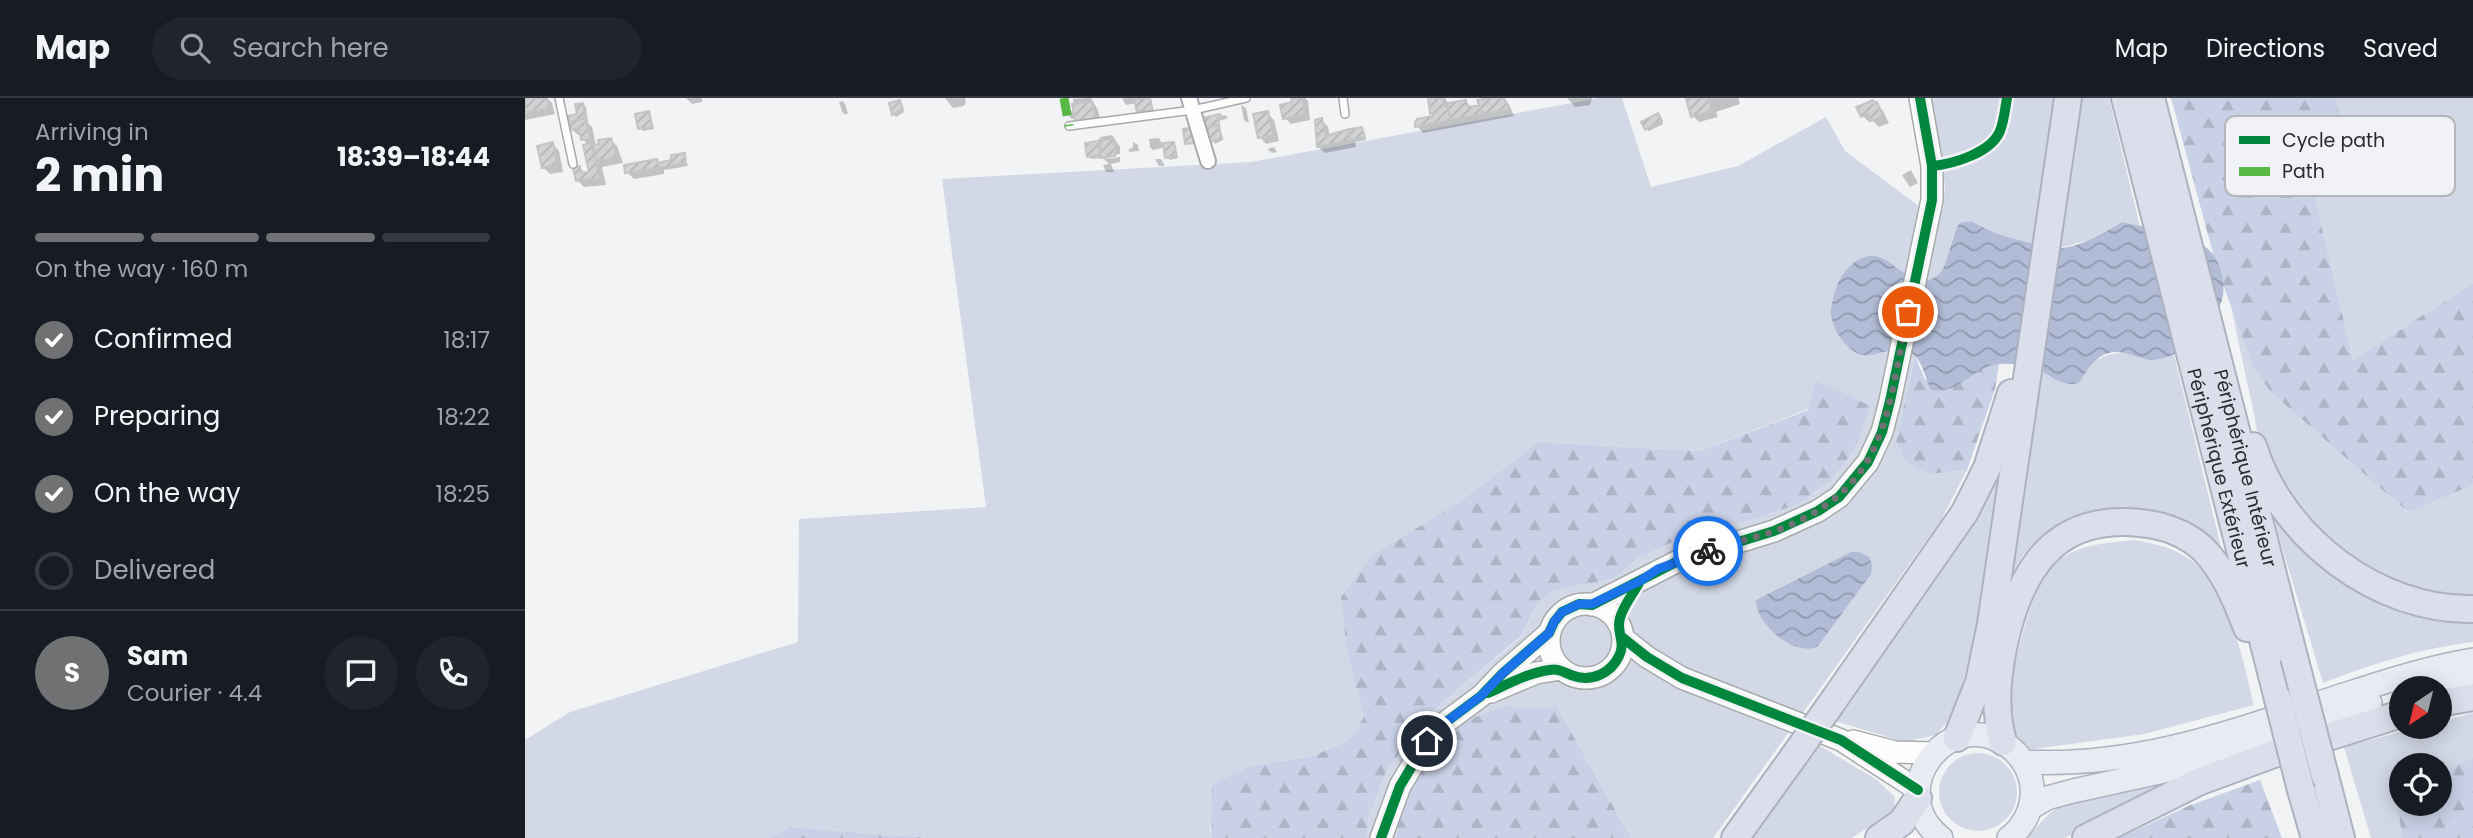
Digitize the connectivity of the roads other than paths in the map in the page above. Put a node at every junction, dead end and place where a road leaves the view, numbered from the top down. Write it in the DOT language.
graph roads {
  1 [pos="559,98"];
  2 [pos="1246,98"];
  3 [pos="1343,98"];
  4 [pos="1920,98"];
  5 [pos="2067,98"];
  6 [pos="2125,98"];
  7 [pos="2151,98"];
  8 [pos="1191,104"];
  9 [pos="1345,114"];
  10 [pos="1069,126"];
  11 [pos="1208,161"];
  12 [pos="573,164"];
  13 [pos="2019,390"];
  14 [pos="2219,418"];
  15 [pos="1645,578"];
  16 [pos="1592,604"];
  17 [pos="2473,609"];
  18 [pos="1621,632"];
  19 [pos="1549,633"];
  20 [pos="2473,660"];
  21 [pos="2282,663"];
  22 [pos="1611,668"];
  23 [pos="1561,669"];
  24 [pos="1682,678"];
  25 [pos="2473,679"];
  26 [pos="2452,682"];
  27 [pos="1481,696"];
  28 [pos="2389,697"];
  29 [pos="2473,697"];
  30 [pos="2278,699"];
  31 [pos="2452,701"];
  32 [pos="2389,718"];
  33 [pos="1957,738"];
  34 [pos="1840,740"];
  35 [pos="2003,743"];
  36 [pos="1933,753"];
  37 [pos="2024,762"];
  38 [pos="1918,794"];
  39 [pos="2030,808"];
  40 [pos="1381,838"];
  41 [pos="1735,838"];
  42 [pos="1879,838"];
  43 [pos="1941,838"];
  44 [pos="2009,838"];
  45 [pos="2086,838"];
  46 [pos="2315,838"];
  47 [pos="2341,838"];
  1 -- 12 [label="lane"];
  2 -- 8 [label="lane"];
  3 -- 9 [label="lane"];
  4 -- 15 [label="street"];
  5 -- 13 [label="highway"];
  6 -- 14 [label="highway, Périphérique Extérieur"];
  7 -- 14 [label="highway, Périphérique Intérieur"];
  8 -- 10 [label="lane"];
  8 -- 11 [label="street"];
  13 -- 33 [label="highway"];
  13 -- 41 [label="highway, bridge"];
  14 -- 17 [label="highway"];
  14 -- 21 [label="highway, Périphérique Intérieur"];
  15 -- 16 [label="street"];
  15 -- 18 [label="street"];
  16 -- 18 [label="street"];
  16 -- 19 [label="street"];
  18 -- 22 [label="street"];
  18 -- 24 [label="street"];
  19 -- 23 [label="street"];
  19 -- 27 [label="street"];
  20 -- 37 [label="main road"];
  21 -- 30 [label="highway"];
  21 -- 47 [label="highway, Périphérique Intérieur, bridge"];
  22 -- 23 [label="street"];
  22 -- 24 [label="street"];
  23 -- 27 [label="street"];
  24 -- 34 [label="street"];
  25 -- 26 [label="main road"];
  27 -- 40 [label="street"];
  28 -- 39 [label="main road"];
  29 -- 31 [label="highway"];
  30 -- 35 [label="highway"];
  30 -- 46 [label="highway, bridge"];
  32 -- 45 [label="highway"];
  33 -- 35 [label="main road"];
  33 -- 36 [label="main road"];
  34 -- 36 [label="street"];
  34 -- 38 [label="street"];
  35 -- 37 [label="main road"];
  36 -- 38 [label="main road"];
  37 -- 39 [label="main road"];
  38 -- 42 [label="highway"];
  38 -- 43 [label="main road"];
  39 -- 44 [label="main road"];
}
